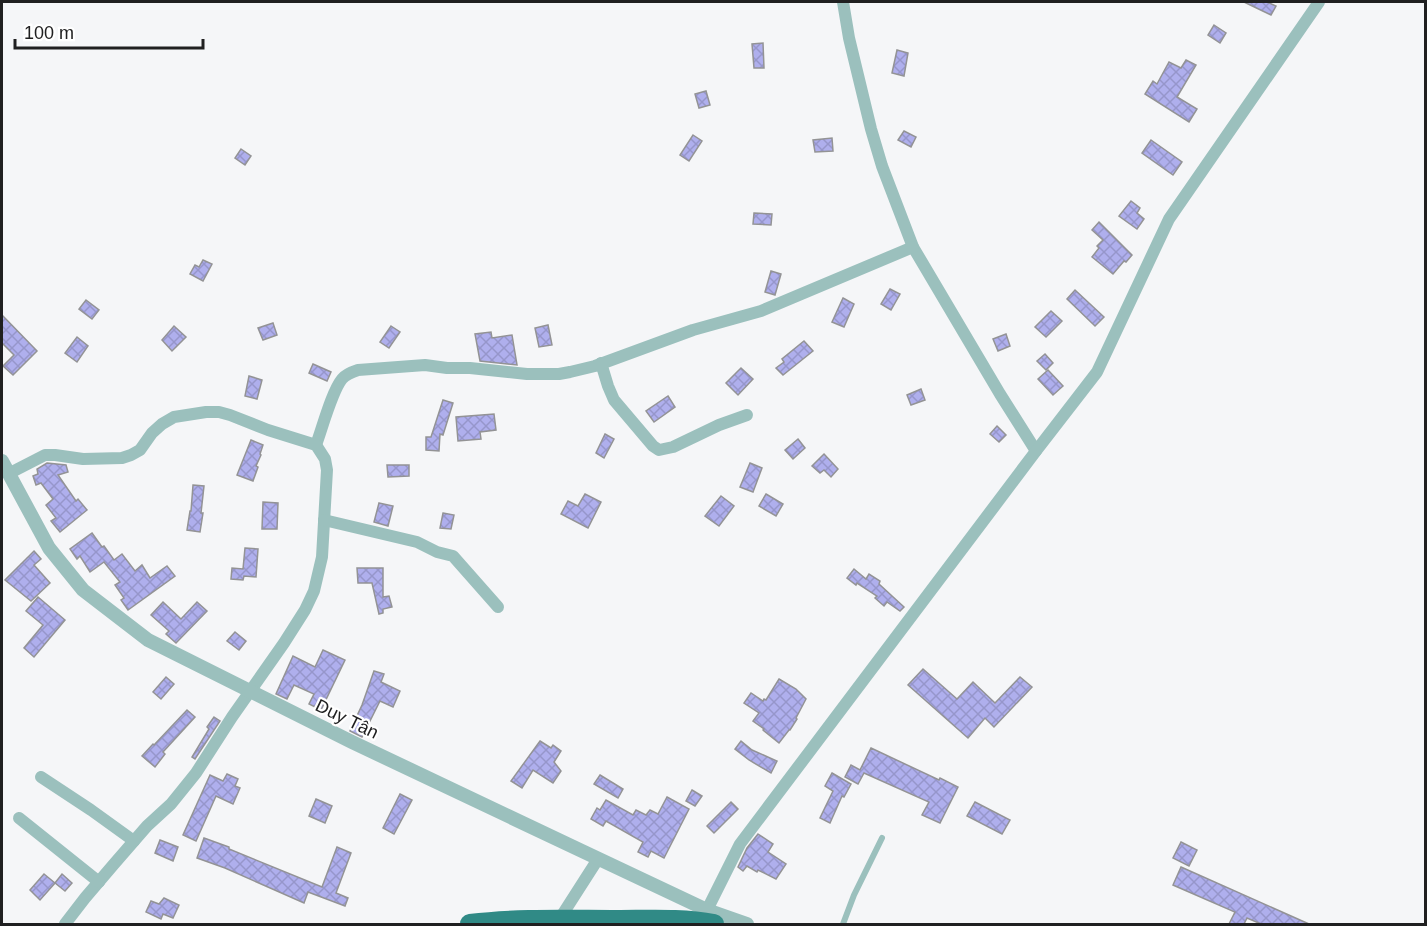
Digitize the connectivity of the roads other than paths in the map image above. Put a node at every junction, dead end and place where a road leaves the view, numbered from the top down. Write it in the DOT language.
graph roads {
  1 [pos="843,2"];
  2 [pos="1319,2"];
  3 [pos="913,247"];
  4 [pos="601,363"];
  5 [pos="747,415"];
  6 [pos="316,445"];
  7 [pos="1036,451"];
  8 [pos="2,461"];
  9 [pos="8,474"];
  10 [pos="324,520"];
  11 [pos="498,607"];
  12 [pos="249,691"];
  13 [pos="41,777"];
  14 [pos="19,818"];
  15 [pos="882,838"];
  16 [pos="134,841"];
  17 [pos="598,859"];
  18 [pos="99,882"];
  19 [pos="710,917"];
  20 [pos="557,922"];
  21 [pos="65,924"];
  22 [pos="470,924"];
  23 [pos="747,924"];
  24 [pos="843,924"];
  1 -- 3 [label="street"];
  2 -- 7 [label="street"];
  3 -- 4 [label="street"];
  3 -- 7 [label="street"];
  4 -- 5 [label="street"];
  4 -- 6 [label="street"];
  6 -- 9 [label="street"];
  6 -- 10 [label="street"];
  7 -- 19 [label="street"];
  8 -- 9 [label="street, Duy Tân"];
  9 -- 12 [label="street, Duy Tân"];
  10 -- 11 [label="street"];
  10 -- 12 [label="street"];
  12 -- 16 [label="street"];
  12 -- 17 [label="street, Duy Tân"];
  13 -- 16 [label="street"];
  14 -- 18 [label="street"];
  15 -- 24 [label="lane"];
  16 -- 18 [label="street"];
  17 -- 19 [label="street, Duy Tân"];
  17 -- 20 [label="street"];
  18 -- 21 [label="street"];
  19 -- 20 [label="highway"];
  19 -- 23 [label="street, Duy Tân"];
  20 -- 22 [label="highway"];
}
